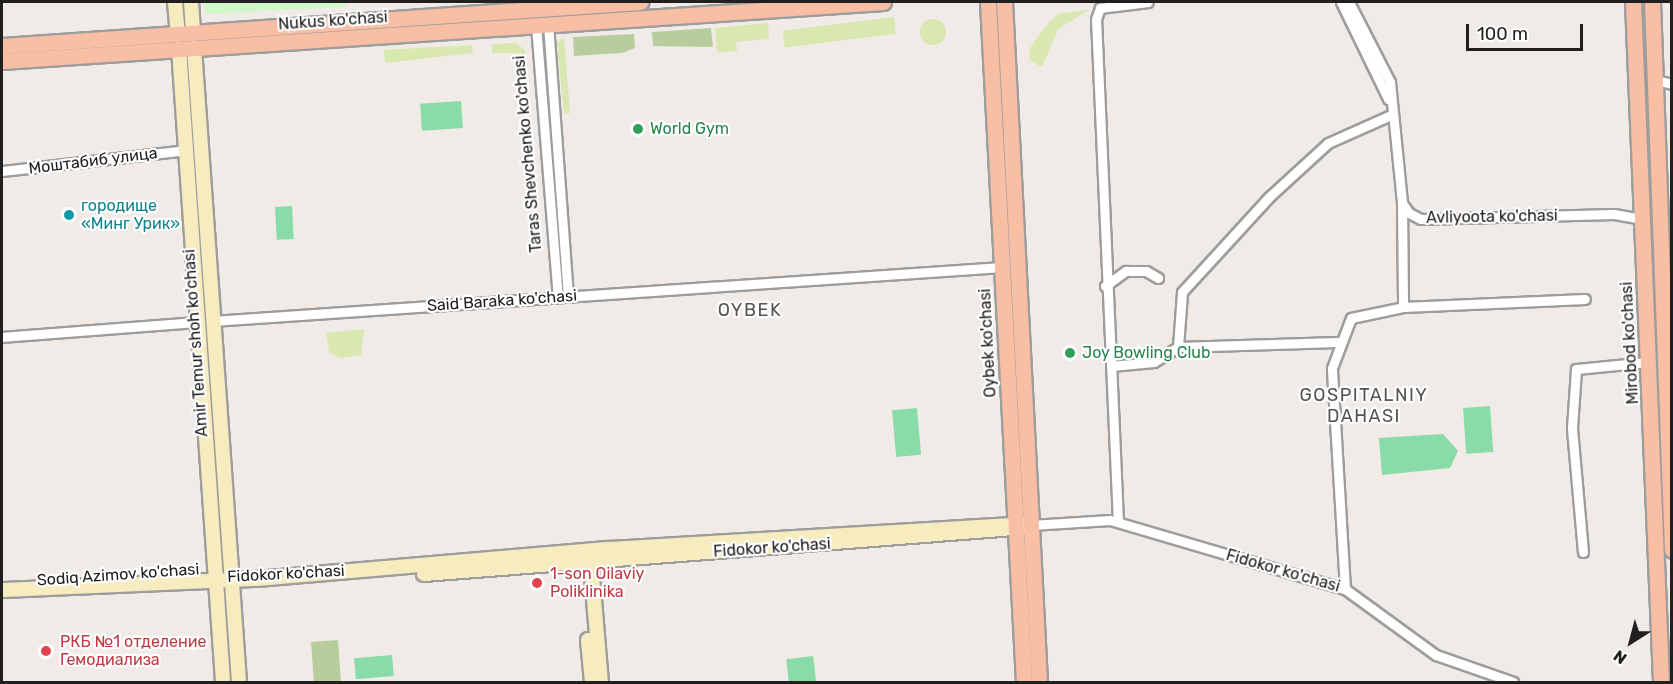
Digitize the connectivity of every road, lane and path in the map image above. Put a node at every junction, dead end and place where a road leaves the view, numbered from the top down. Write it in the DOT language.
graph roads {
  1 [pos="176,2"];
  2 [pos="190,2"];
  3 [pos="640,2"];
  4 [pos="883,2"];
  5 [pos="988,2"];
  6 [pos="1004,2"];
  7 [pos="1148,2"];
  8 [pos="1341,2"];
  9 [pos="1349,2"];
  10 [pos="1633,2"];
  11 [pos="1652,2"];
  12 [pos="541,8"];
  13 [pos="542,24"];
  14 [pos="186,41"];
  15 [pos="2,46"];
  16 [pos="2,61"];
  17 [pos="1655,80"];
  18 [pos="1671,84"];
  19 [pos="1393,114"];
  20 [pos="201,149"];
  21 [pos="185,150"];
  22 [pos="2,171"];
  23 [pos="1402,203"];
  24 [pos="1421,219"];
  25 [pos="1642,219"];
  26 [pos="1400,229"];
  27 [pos="1002,267"];
  28 [pos="1158,278"];
  29 [pos="1105,286"];
  30 [pos="563,296"];
  31 [pos="1585,299"];
  32 [pos="1646,300"];
  33 [pos="1663,300"];
  34 [pos="1403,307"];
  35 [pos="205,321"];
  36 [pos="1668,326"];
  37 [pos="2,337"];
  38 [pos="1337,342"];
  39 [pos="1178,347"];
  40 [pos="1648,362"];
  41 [pos="1111,366"];
  42 [pos="1670,446"];
  43 [pos="1118,522"];
  44 [pos="1021,526"];
  45 [pos="1671,550"];
  46 [pos="1583,552"];
  47 [pos="585,556"];
  48 [pos="216,574"];
  49 [pos="2,583"];
  50 [pos="232,583"];
  51 [pos="1665,586"];
  52 [pos="1345,589"];
  53 [pos="2,590"];
  54 [pos="223,682"];
  55 [pos="239,682"];
  56 [pos="592,682"];
  57 [pos="602,682"];
  58 [pos="1024,682"];
  59 [pos="1039,682"];
  60 [pos="1513,682"];
  61 [pos="1661,682"];
  1 -- 14 [label="main road, Amir Temur shoh ko'chasi"];
  2 -- 14 [label="main road, Amir Temur shoh ko'chasi"];
  3 -- 12 [label="main road, Nukus ko'chasi"];
  4 -- 13 [label="main road, Nukus ko'chasi"];
  5 -- 27 [label="main road, Oybek ko'chasi"];
  6 -- 44 [label="main road, Oybek ko'chasi"];
  7 -- 29 [label="street"];
  8 -- 19 [label="street"];
  9 -- 19 [label="street"];
  10 -- 25 [label="main road, Mirobod ko'chasi"];
  11 -- 17 [label="main road, Mirobod ko'chasi"];
  12 -- 13 [label="main road, Taras Shevchenko ko'chasi"];
  12 -- 14 [label="main road, Nukus ko'chasi"];
  13 -- 14 [label="main road, Nukus ko'chasi"];
  13 -- 30 [label="street, Taras Shevchenko ko'chasi"];
  14 -- 15 [label="main road, Nukus ko'chasi"];
  14 -- 16 [label="main road, Nukus ko'chasi"];
  14 -- 20 [label="main road, Amir Temur shoh ko'chasi"];
  14 -- 21 [label="main road, Amir Temur shoh ko'chasi"];
  17 -- 18 [label="street"];
  17 -- 33 [label="main road, Mirobod ko'chasi"];
  19 -- 23 [label="street"];
  19 -- 39 [label="street"];
  20 -- 21 [label="main road"];
  20 -- 35 [label="main road, Amir Temur shoh ko'chasi"];
  21 -- 22 [label="street, Моштабиб улица"];
  21 -- 35 [label="main road, Amir Temur shoh ko'chasi"];
  23 -- 24 [label="street, Avliyoota ko'chasi"];
  23 -- 26 [label="street"];
  24 -- 25 [label="street, Avliyoota ko'chasi"];
  24 -- 26 [label="street"];
  25 -- 32 [label="main road, Mirobod ko'chasi"];
  26 -- 34 [label="street"];
  27 -- 30 [label="street, Said Baraka ko'chasi"];
  27 -- 44 [label="main road, Oybek ko'chasi"];
  28 -- 29 [label="street"];
  29 -- 41 [label="street"];
  30 -- 35 [label="street, Said Baraka ko'chasi"];
  31 -- 34 [label="street"];
  32 -- 33 [label="main road"];
  32 -- 40 [label="main road, Mirobod ko'chasi"];
  33 -- 36 [label="main road, Mirobod ko'chasi"];
  34 -- 38 [label="street"];
  35 -- 37 [label="street, Said Baraka ko'chasi"];
  35 -- 48 [label="main road, Amir Temur shoh ko'chasi"];
  35 -- 50 [label="main road, Amir Temur shoh ko'chasi"];
  36 -- 42 [label="main road, Mirobod ko'chasi"];
  38 -- 39 [label="street"];
  38 -- 52 [label="street"];
  39 -- 41 [label="street"];
  40 -- 46 [label="street"];
  40 -- 51 [label="main road, Mirobod ko'chasi"];
  41 -- 43 [label="street"];
  42 -- 45 [label="main road, Mirobod ko'chasi"];
  43 -- 44 [label="street, Fidokor ko'chasi"];
  43 -- 52 [label="street, Fidokor ko'chasi"];
  44 -- 47 [label="main road, Fidokor ko'chasi"];
  44 -- 58 [label="main road, Oybek ko'chasi"];
  44 -- 59 [label="main road, Oybek ko'chasi"];
  47 -- 50 [label="main road, Fidokor ko'chasi"];
  47 -- 56 [label="main road"];
  47 -- 57 [label="main road"];
  48 -- 49 [label="main road, Sodiq Azimov ko'chasi"];
  48 -- 50 [label="main road, Fidokor ko'chasi"];
  48 -- 53 [label="main road, Sodiq Azimov ko'chasi"];
  48 -- 54 [label="main road, Amir Temur shoh ko'chasi"];
  50 -- 55 [label="main road, Amir Temur shoh ko'chasi"];
  51 -- 61 [label="main road, Mirobod ko'chasi"];
  52 -- 60 [label="street, Fidokor ko'chasi"];
}
